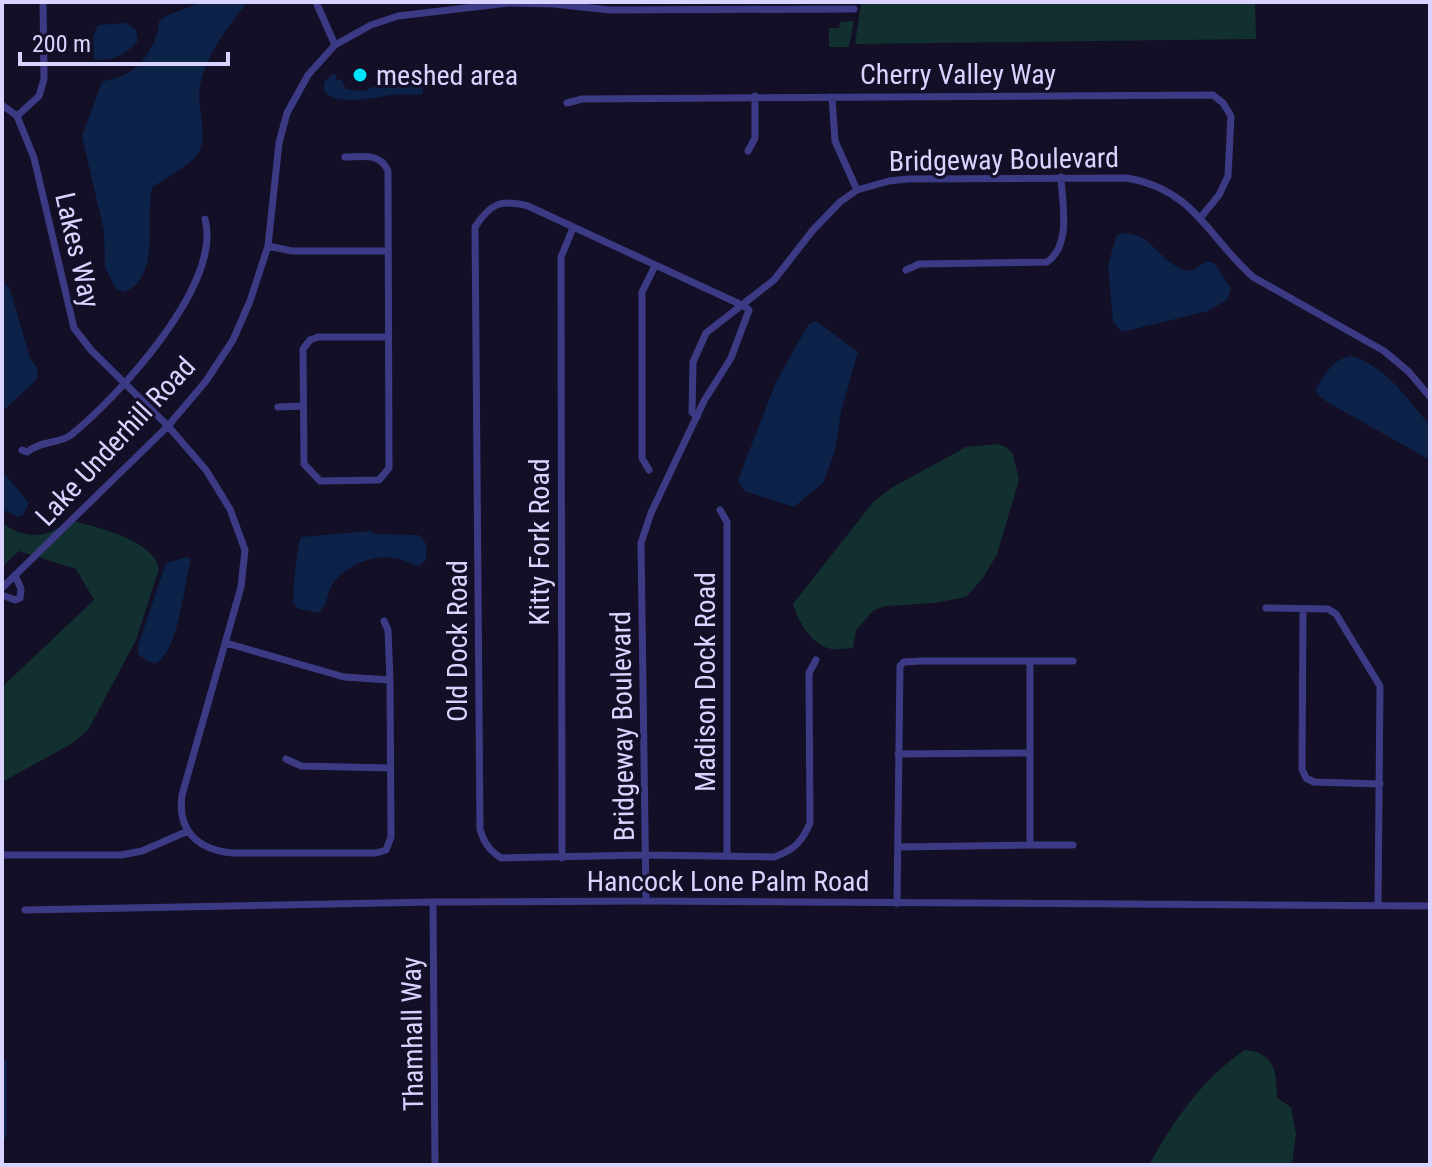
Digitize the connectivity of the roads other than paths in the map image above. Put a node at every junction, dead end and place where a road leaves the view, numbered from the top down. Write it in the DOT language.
graph roads {
  1 [pos="43,2"];
  2 [pos="316,2"];
  3 [pos="514,2"];
  4 [pos="836,6"];
  5 [pos="854,9"];
  6 [pos="335,45"];
  7 [pos="755,96"];
  8 [pos="832,97"];
  9 [pos="567,103"];
  10 [pos="2,105"];
  11 [pos="17,116"];
  12 [pos="748,151"];
  13 [pos="345,157"];
  14 [pos="1061,177"];
  15 [pos="857,190"];
  16 [pos="1201,217"];
  17 [pos="205,219"];
  18 [pos="573,228"];
  19 [pos="268,246"];
  20 [pos="388,251"];
  21 [pos="655,266"];
  22 [pos="906,270"];
  23 [pos="744,306"];
  24 [pos="388,337"];
  25 [pos="125,383"];
  26 [pos="1430,397"];
  27 [pos="303,406"];
  28 [pos="278,407"];
  29 [pos="697,417"];
  30 [pos="168,426"];
  31 [pos="22,450"];
  32 [pos="649,470"];
  33 [pos="720,510"];
  34 [pos="15,575"];
  35 [pos="2,588"];
  36 [pos="2,595"];
  37 [pos="1266,608"];
  38 [pos="1303,609"];
  39 [pos="384,621"];
  40 [pos="226,643"];
  41 [pos="816,660"];
  42 [pos="1030,661"];
  43 [pos="1073,661"];
  44 [pos="390,680"];
  45 [pos="1030,753"];
  46 [pos="898,754"];
  47 [pos="286,759"];
  48 [pos="391,768"];
  49 [pos="1380,784"];
  50 [pos="188,831"];
  51 [pos="1030,845"];
  52 [pos="1073,845"];
  53 [pos="898,847"];
  54 [pos="2,855"];
  55 [pos="645,855"];
  56 [pos="727,855"];
  57 [pos="562,858"];
  58 [pos="646,901"];
  59 [pos="433,902"];
  60 [pos="897,904"];
  61 [pos="1378,906"];
  62 [pos="1430,906"];
  63 [pos="25,910"];
  64 [pos="435,1165"];
  1 -- 11 [label="street"];
  2 -- 6 [label="street"];
  3 -- 4 [label="street, Lake Underhill Road"];
  3 -- 6 [label="street, Lake Underhill Road"];
  4 -- 5 [label="street, Lake Underhill Road"];
  6 -- 19 [label="street, Lake Underhill Road"];
  7 -- 8 [label="street, Cherry Valley Way"];
  7 -- 9 [label="street, Cherry Valley Way"];
  7 -- 12 [label="street"];
  8 -- 15 [label="street"];
  8 -- 16 [label="street, Cherry Valley Way"];
  10 -- 11 [label="street"];
  11 -- 25 [label="street, Lakes Way"];
  13 -- 20 [label="street"];
  14 -- 15 [label="street, Bridgeway Boulevard"];
  14 -- 16 [label="street, Bridgeway Boulevard"];
  14 -- 22 [label="street"];
  15 -- 23 [label="street, Bridgeway Boulevard"];
  16 -- 26 [label="street, Bridgeway Boulevard"];
  17 -- 25 [label="street"];
  18 -- 21 [label="street, Old Dock Road"];
  18 -- 57 [label="street, Kitty Fork Road"];
  18 -- 57 [label="street, Old Dock Road"];
  19 -- 20 [label="street"];
  19 -- 30 [label="street, Lake Underhill Road"];
  20 -- 24 [label="street"];
  21 -- 23 [label="street, Old Dock Road"];
  21 -- 32 [label="street"];
  23 -- 29 [label="street, Bridgeway Boulevard"];
  23 -- 29 [label="street, Bridgeway Boulevard"];
  24 -- 27 [label="street"];
  24 -- 27 [label="street"];
  25 -- 30 [label="street, Lakes Way"];
  25 -- 31 [label="street"];
  27 -- 28 [label="street"];
  29 -- 55 [label="street, Bridgeway Boulevard"];
  30 -- 34 [label="street, Lake Underhill Road"];
  30 -- 40 [label="street, Lakes Way"];
  33 -- 56 [label="street, Madison Dock Road"];
  34 -- 35 [label="street, Lake Underhill Road"];
  34 -- 36 [label="street"];
  37 -- 38 [label="street"];
  38 -- 49 [label="street"];
  38 -- 49 [label="street"];
  39 -- 44 [label="street"];
  40 -- 44 [label="street"];
  40 -- 50 [label="street, Lakes Way"];
  41 -- 56 [label="street, Old Dock Road"];
  42 -- 43 [label="street"];
  42 -- 45 [label="street"];
  42 -- 46 [label="street"];
  44 -- 48 [label="street"];
  45 -- 46 [label="street"];
  45 -- 51 [label="street"];
  46 -- 53 [label="street"];
  47 -- 48 [label="street"];
  48 -- 50 [label="street"];
  49 -- 61 [label="street"];
  50 -- 54 [label="street"];
  51 -- 52 [label="street"];
  51 -- 53 [label="street"];
  53 -- 60 [label="street"];
  55 -- 56 [label="street, Old Dock Road"];
  55 -- 57 [label="street, Old Dock Road"];
  55 -- 58 [label="street, Bridgeway Boulevard"];
  58 -- 59 [label="street, Hancock Lone Palm Road"];
  58 -- 60 [label="street, Hancock Lone Palm Road"];
  59 -- 63 [label="street, Hancock Lone Palm Road"];
  59 -- 64 [label="street, Thamhall Way"];
  60 -- 61 [label="street, Hancock Lone Palm Road"];
  61 -- 62 [label="street, Hancock Lone Palm Road"];
}
